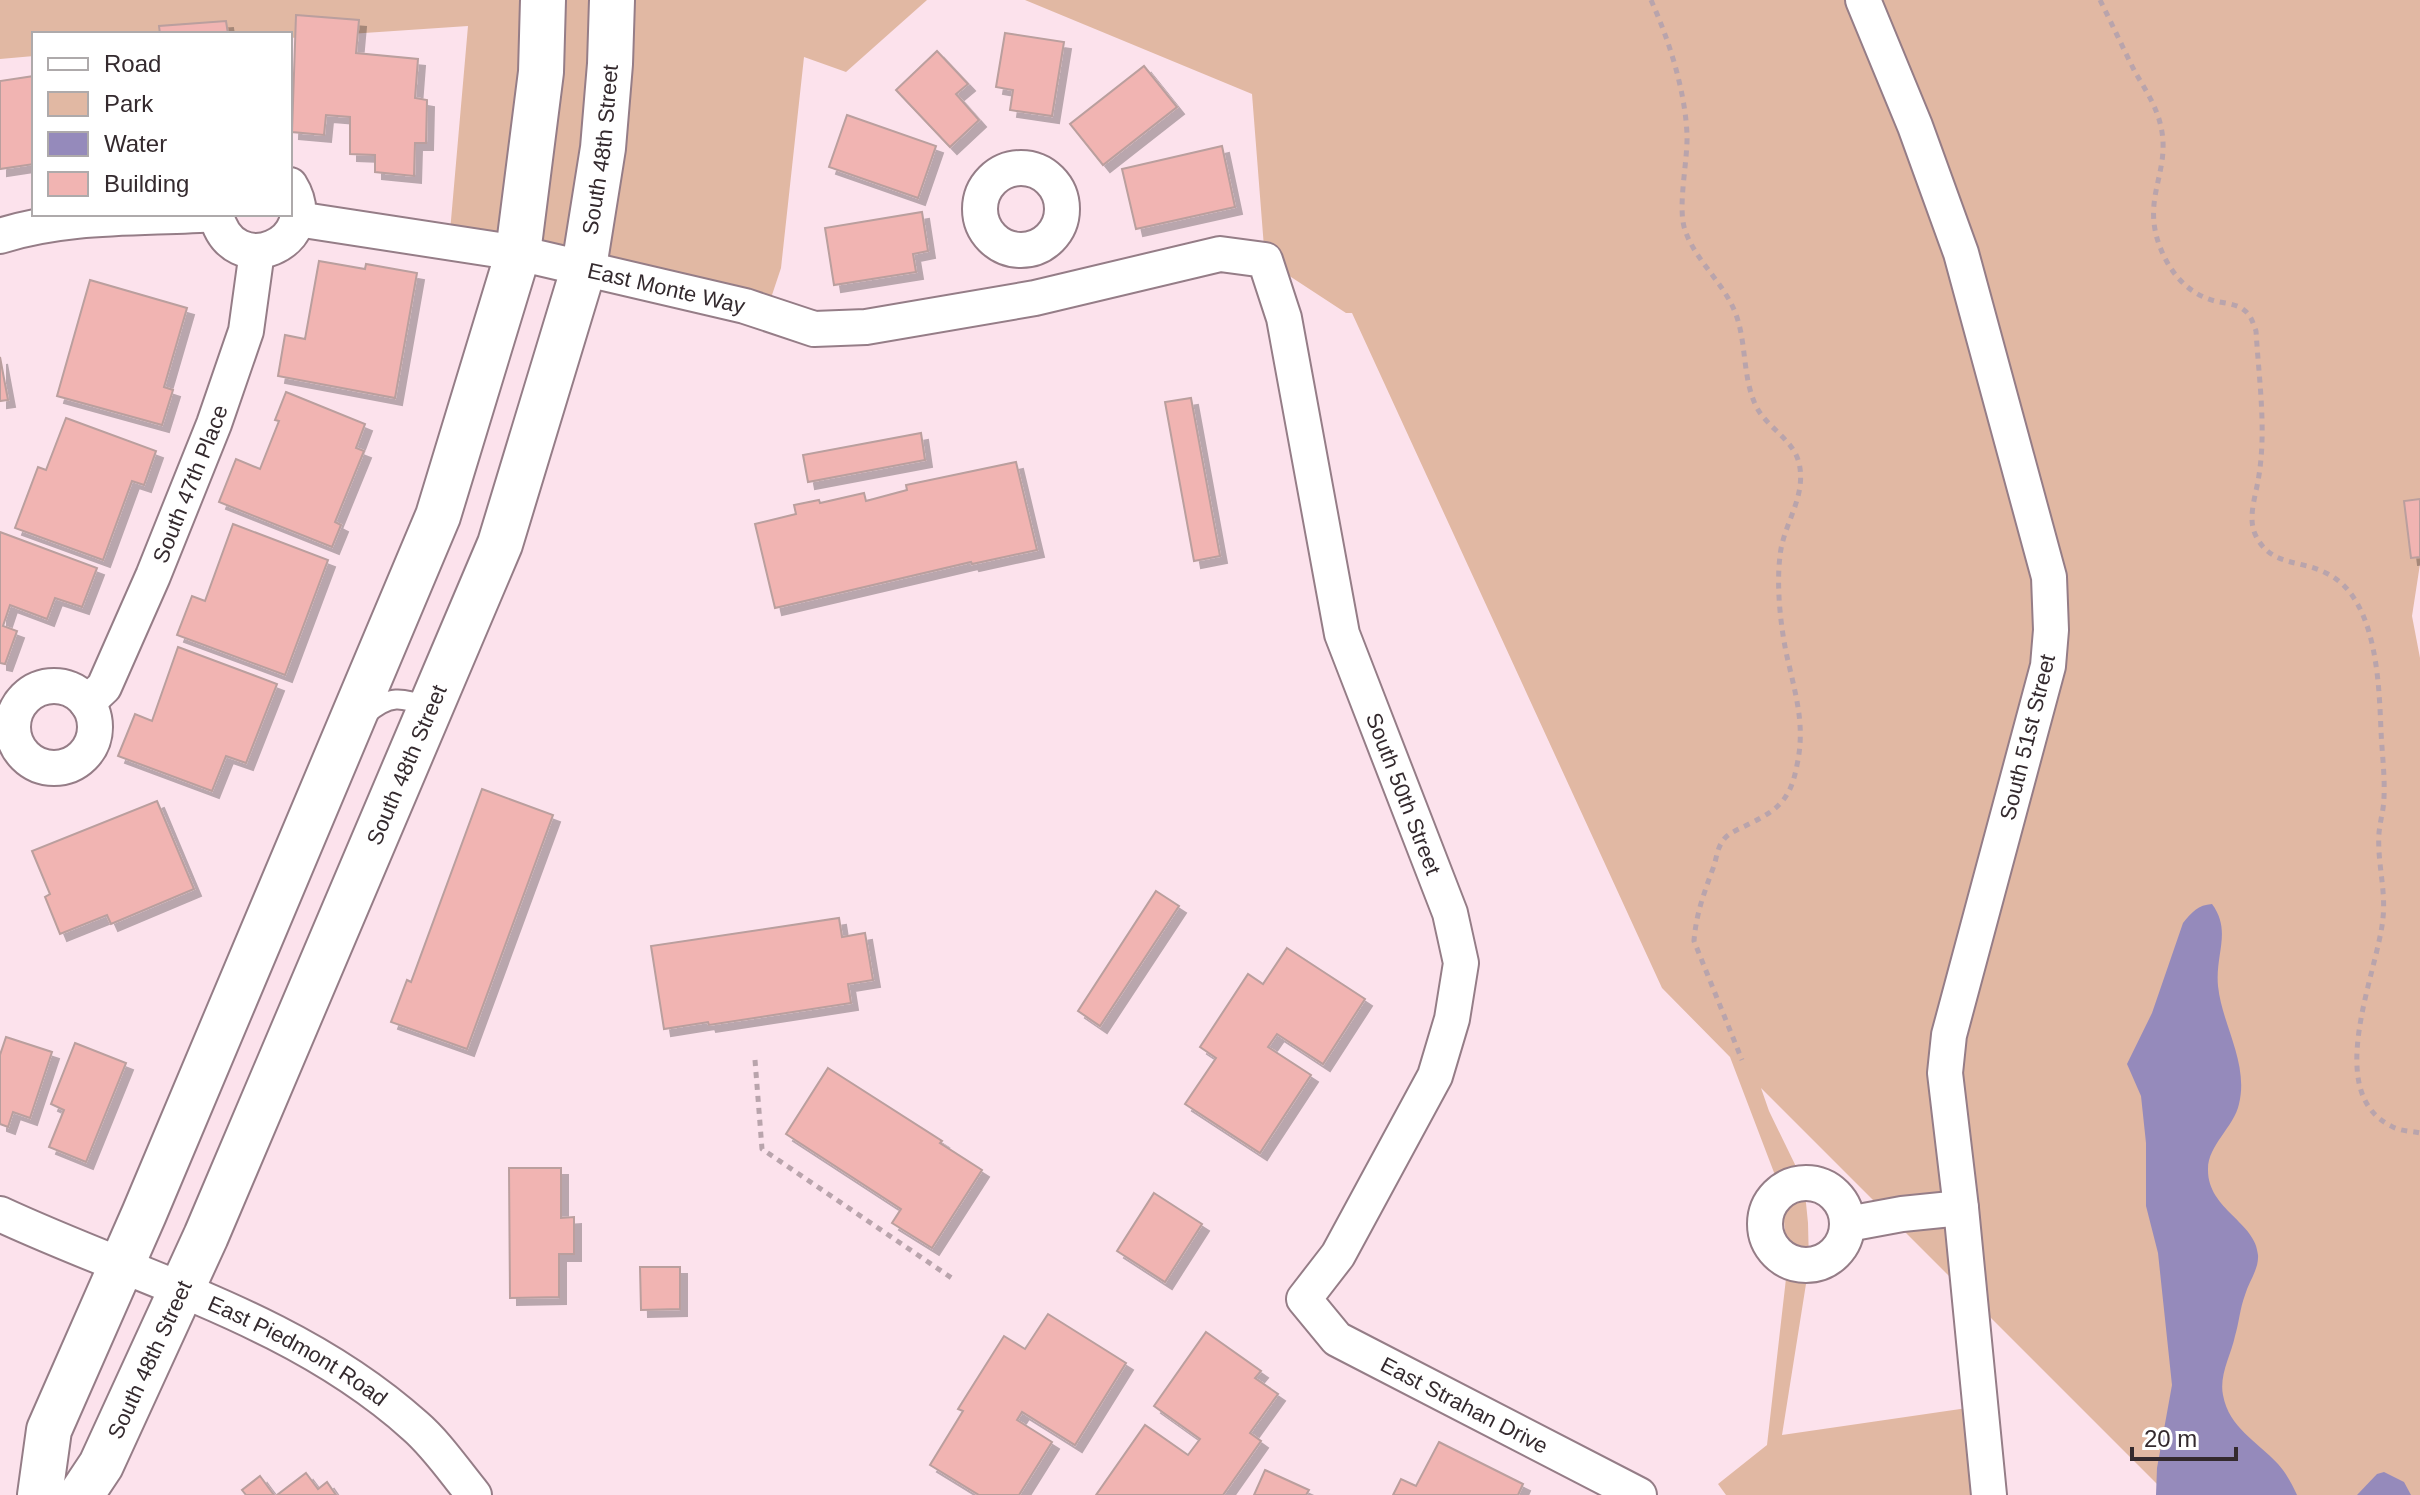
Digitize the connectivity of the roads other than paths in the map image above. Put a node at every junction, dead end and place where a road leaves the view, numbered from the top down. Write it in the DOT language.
graph roads {
  1 [pos="543,0"];
  2 [pos="612,0"];
  3 [pos="1863,0"];
  4 [pos="292,190"];
  5 [pos="168,216"];
  6 [pos="217,216"];
  7 [pos="297,219"];
  8 [pos="0,236"];
  9 [pos="1026,250"];
  10 [pos="257,251"];
  11 [pos="518,253"];
  12 [pos="1265,260"];
  13 [pos="584,267"];
  14 [pos="1035,298"];
  15 [pos="87,703"];
  16 [pos="432,708"];
  17 [pos="347,731"];
  18 [pos="1961,1208"];
  19 [pos="0,1214"];
  20 [pos="1848,1224"];
  21 [pos="122,1266"];
  22 [pos="182,1290"];
  23 [pos="1304,1299"];
  24 [pos="40,1495"];
  25 [pos="81,1495"];
  26 [pos="474,1495"];
  27 [pos="1639,1495"];
  28 [pos="1989,1495"];
  1 -- 11 [label="main road"];
  2 -- 13 [label="main road, South 48th Street"];
  3 -- 18 [label="street, South 51st Street"];
  4 -- 7 [label="street"];
  5 -- 8 [label="street"];
  6 -- 10 [label="street"];
  7 -- 10 [label="street"];
  7 -- 11 [label="street, East Monte Way"];
  9 -- 14 [label="street"];
  10 -- 15 [label="street, South 47th Place"];
  11 -- 13 [label="street, East Monte Way"];
  11 -- 17 [label="main road"];
  12 -- 14 [label="street, East Monte Way"];
  12 -- 23 [label="street, South 50th Street"];
  13 -- 14 [label="street, East Monte Way"];
  13 -- 16 [label="main road, South 48th Street"];
  16 -- 17 [label="lane"];
  16 -- 22 [label="main road, South 48th Street"];
  17 -- 21 [label="main road"];
  18 -- 20 [label="street"];
  18 -- 28 [label="street, South 51st Street"];
  19 -- 21 [label="street, East Piedmont Road"];
  21 -- 22 [label="street, East Piedmont Road"];
  21 -- 24 [label="main road"];
  22 -- 25 [label="main road, South 48th Street"];
  22 -- 26 [label="street, East Piedmont Road"];
  23 -- 27 [label="street, East Strahan Drive"];
}
